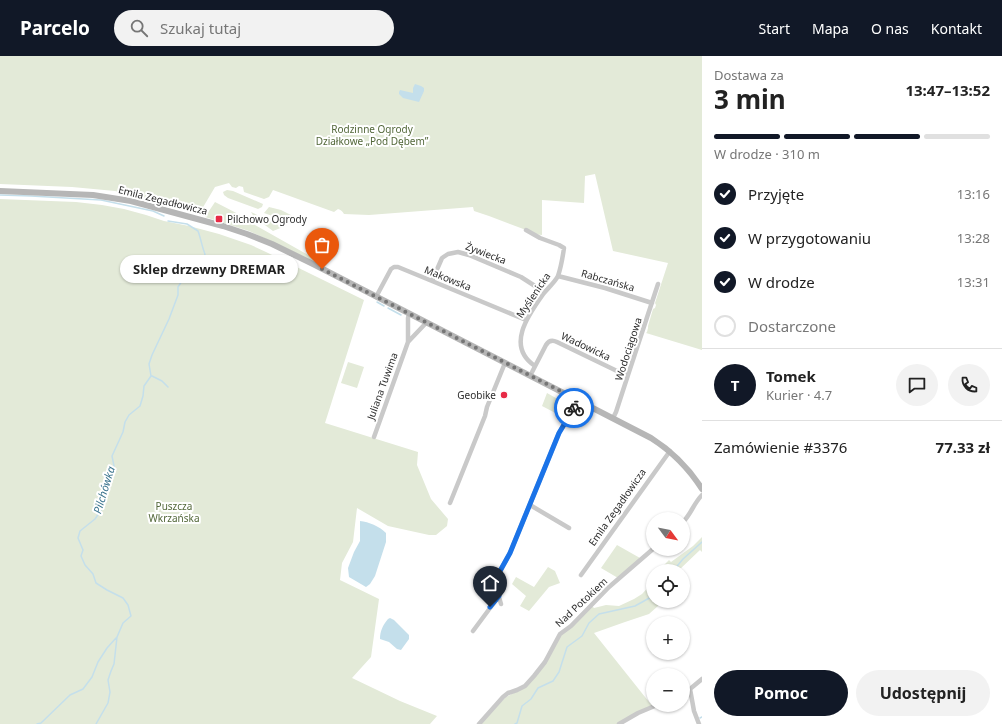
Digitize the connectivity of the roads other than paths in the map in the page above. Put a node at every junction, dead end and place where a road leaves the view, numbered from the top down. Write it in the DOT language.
graph roads {
  1 [pos="0,191"];
  2 [pos="526,230"];
  3 [pos="558,276"];
  4 [pos="432,281"];
  5 [pos="658,284"];
  6 [pos="543,294"];
  7 [pos="376,297"];
  8 [pos="652,303"];
  9 [pos="409,314"];
  10 [pos="526,320"];
  11 [pos="426,323"];
  12 [pos="408,342"];
  13 [pos="505,363"];
  14 [pos="535,366"];
  15 [pos="628,375"];
  16 [pos="530,376"];
  17 [pos="578,400"];
  18 [pos="613,418"];
  19 [pos="374,436"];
  20 [pos="670,451"];
  21 [pos="702,489"];
  22 [pos="702,495"];
  23 [pos="450,503"];
  24 [pos="530,505"];
  25 [pos="690,512"];
  26 [pos="569,528"];
  27 [pos="646,555"];
  28 [pos="581,575"];
  29 [pos="499,596"];
  30 [pos="501,604"];
  31 [pos="473,631"];
  32 [pos="702,679"];
  33 [pos="690,689"];
  34 [pos="646,710"];
  35 [pos="479,724"];
  36 [pos="619,724"];
  37 [pos="699,724"];
  1 -- 7 [label="main road, Emila Zegadłowicza"];
  2 -- 3 [label="street, Myślenicka"];
  3 -- 6 [label="street, Myślenicka"];
  3 -- 8 [label="street, Rabczańska"];
  4 -- 6 [label="street, Żywiecka"];
  4 -- 7 [label="street, Makowska"];
  4 -- 10 [label="street, Makowska"];
  5 -- 8 [label="street, Wodociągowa"];
  6 -- 10 [label="street, Myślenicka"];
  7 -- 9 [label="main road, Emila Zegadłowicza"];
  8 -- 15 [label="street, Wodociągowa"];
  9 -- 11 [label="main road, Emila Zegadłowicza"];
  9 -- 12 [label="street, Juliana Tuwima"];
  10 -- 14 [label="street, Myślenicka"];
  11 -- 12 [label="street, Juliana Tuwima"];
  11 -- 13 [label="main road, Emila Zegadłowicza"];
  12 -- 19 [label="street, Juliana Tuwima"];
  13 -- 16 [label="main road, Emila Zegadłowicza"];
  13 -- 23 [label="street"];
  14 -- 15 [label="street, Wadowicka"];
  14 -- 16 [label="street, Wadowicka"];
  15 -- 18 [label="street, Wodociągowa"];
  16 -- 17 [label="main road, Emila Zegadłowicza"];
  17 -- 18 [label="main road, Emila Zegadłowicza"];
  17 -- 24 [label="street"];
  18 -- 20 [label="main road, Emila Zegadłowicza"];
  20 -- 21 [label="main road, Emila Zegadłowicza"];
  20 -- 28 [label="street, Emila Zegadłowicza"];
  22 -- 25 [label="street"];
  24 -- 26 [label="street"];
  24 -- 29 [label="street"];
  27 -- 35 [label="street, Nad Potokiem"];
  29 -- 30 [label="street"];
  29 -- 31 [label="street"];
  32 -- 33 [label="street"];
  33 -- 37 [label="street"];
  34 -- 36 [label="street"];
}
